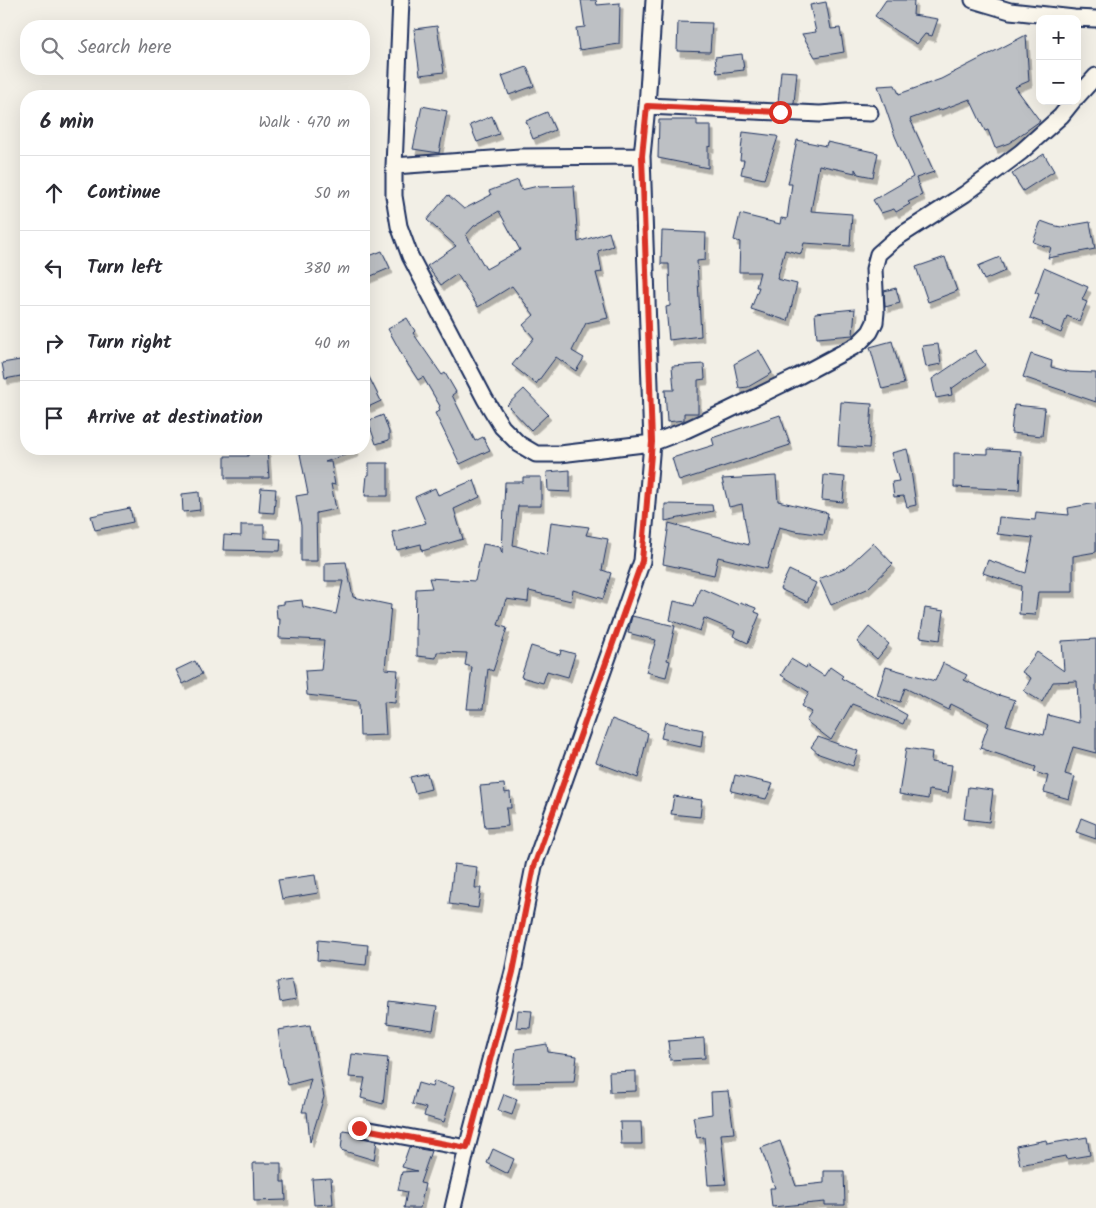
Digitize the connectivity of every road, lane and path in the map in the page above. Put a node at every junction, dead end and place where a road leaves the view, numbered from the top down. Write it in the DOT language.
graph roads {
  1 [pos="402,0"];
  2 [pos="654,0"];
  3 [pos="973,0"];
  4 [pos="1096,19"];
  5 [pos="1096,76"];
  6 [pos="1081,93"];
  7 [pos="1071,105"];
  8 [pos="647,106"];
  9 [pos="870,113"];
  10 [pos="642,156"];
  11 [pos="394,166"];
  12 [pos="652,442"];
  13 [pos="359,1128"];
  14 [pos="467,1148"];
  15 [pos="453,1208"];
  1 -- 11 [label="street"];
  2 -- 8 [label="street"];
  3 -- 4 [label="street"];
  5 -- 6 [label="street"];
  7 -- 12 [label="street"];
  8 -- 9 [label="street"];
  8 -- 10 [label="street"];
  10 -- 11 [label="street"];
  10 -- 12 [label="street"];
  11 -- 12 [label="street"];
  12 -- 14 [label="street"];
  13 -- 14 [label="street"];
  14 -- 15 [label="street"];
}
